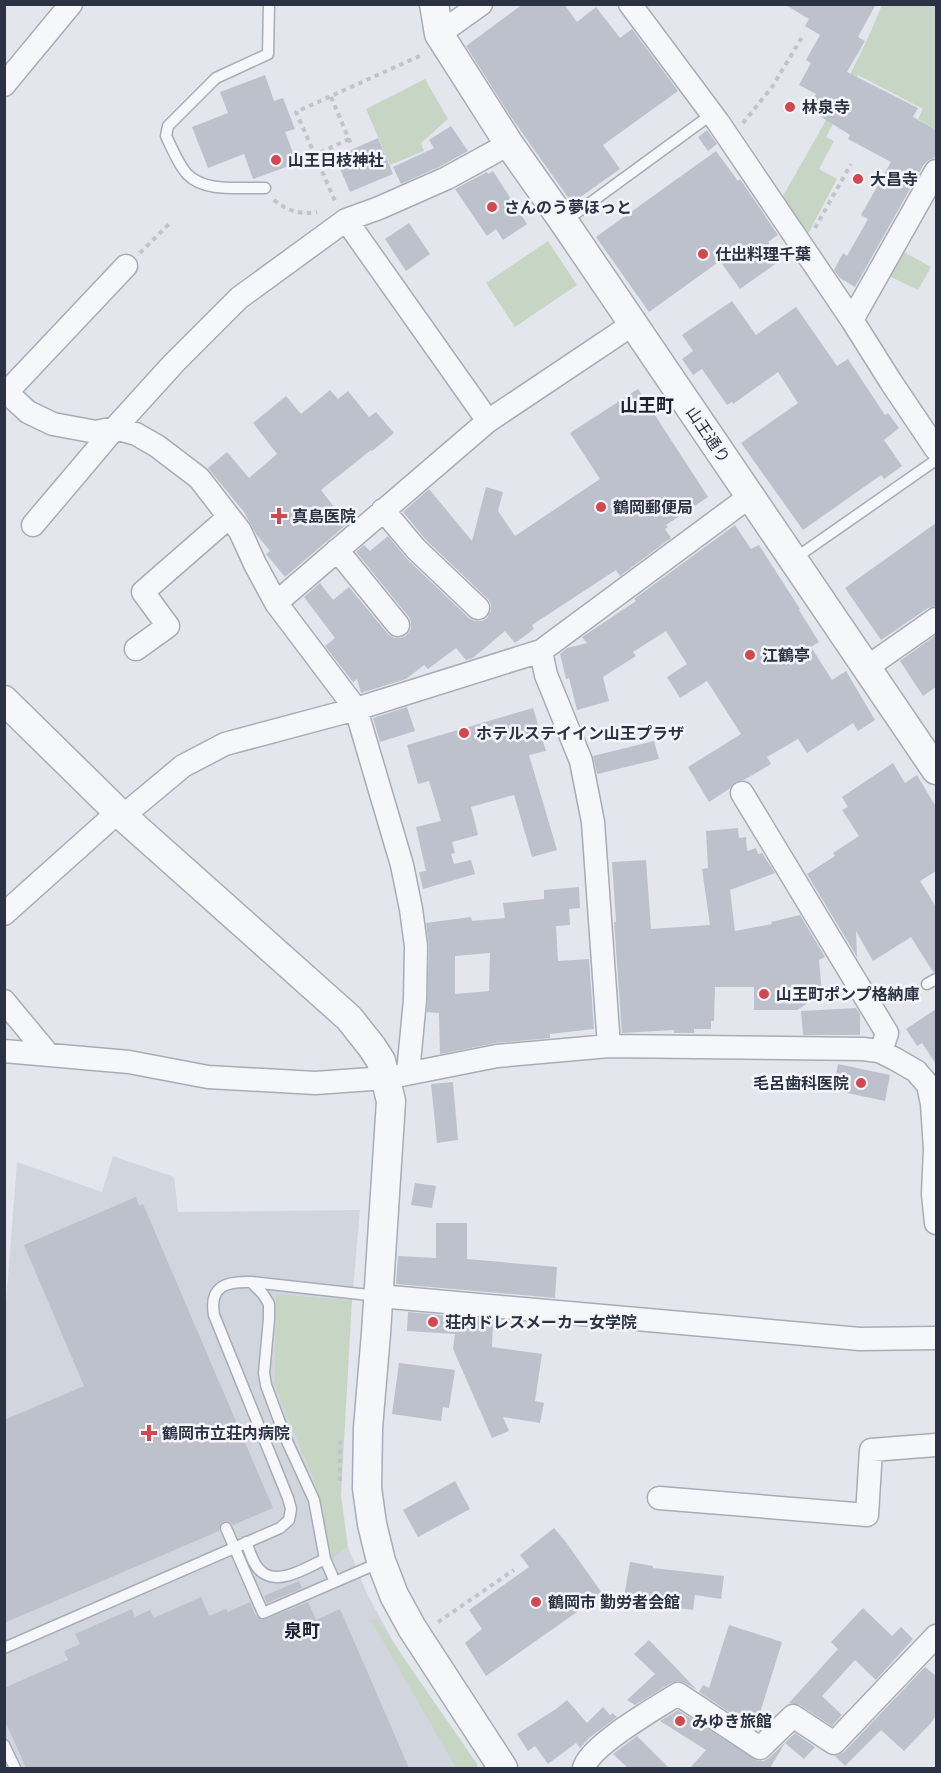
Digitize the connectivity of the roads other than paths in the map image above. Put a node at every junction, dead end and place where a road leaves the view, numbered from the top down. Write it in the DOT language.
graph roads {
  1 [pos="71,4"];
  2 [pos="269,4"];
  3 [pos="434,4"];
  4 [pos="481,4"];
  5 [pos="630,4"];
  6 [pos="430,45"];
  7 [pos="4,85"];
  8 [pos="712,114"];
  9 [pos="509,144"];
  10 [pos="936,171"];
  11 [pos="265,188"];
  12 [pos="338,210"];
  13 [pos="564,222"];
  14 [pos="126,266"];
  15 [pos="852,320"];
  16 [pos="633,324"];
  17 [pos="6,391"];
  18 [pos="488,421"];
  19 [pos="115,428"];
  20 [pos="936,449"];
  21 [pos="936,460"];
  22 [pos="749,497"];
  23 [pos="383,510"];
  24 [pos="229,517"];
  25 [pos="33,525"];
  26 [pos="338,550"];
  27 [pos="792,560"];
  28 [pos="276,603"];
  29 [pos="478,608"];
  30 [pos="936,619"];
  31 [pos="399,625"];
  32 [pos="136,649"];
  33 [pos="541,651"];
  34 [pos="866,668"];
  35 [pos="4,700"];
  36 [pos="356,709"];
  37 [pos="936,770"];
  38 [pos="742,793"];
  39 [pos="121,814"];
  40 [pos="4,914"];
  41 [pos="4,1001"];
  42 [pos="609,1046"];
  43 [pos="4,1051"];
  44 [pos="881,1052"];
  45 [pos="48,1054"];
  46 [pos="397,1076"];
  47 [pos="936,1149"];
  48 [pos="936,1223"];
  49 [pos="251,1282"];
  50 [pos="379,1296"];
  51 [pos="936,1338"];
  52 [pos="936,1445"];
  53 [pos="658,1498"];
  54 [pos="226,1528"];
  55 [pos="246,1542"];
  56 [pos="235,1548"];
  57 [pos="325,1559"];
  58 [pos="381,1561"];
  59 [pos="334,1582"];
  60 [pos="936,1636"];
  61 [pos="4,1648"];
  62 [pos="4,1745"];
  63 [pos="15,1768"];
  64 [pos="503,1768"];
  65 [pos="584,1768"];
  1 -- 7 [label="street"];
  2 -- 11 [label="lane"];
  3 -- 6 [label="street, 山王通り"];
  4 -- 6 [label="street"];
  5 -- 8 [label="street"];
  6 -- 9 [label="street, 山王通り"];
  8 -- 13 [label="lane"];
  8 -- 15 [label="street"];
  9 -- 12 [label="street"];
  9 -- 13 [label="street, 山王通り"];
  10 -- 15 [label="street"];
  12 -- 18 [label="street"];
  12 -- 19 [label="street"];
  13 -- 16 [label="street, 山王通り"];
  14 -- 17 [label="street"];
  15 -- 20 [label="street"];
  16 -- 18 [label="street"];
  16 -- 22 [label="street, 山王通り"];
  17 -- 19 [label="street"];
  18 -- 23 [label="street"];
  19 -- 24 [label="street"];
  19 -- 25 [label="street"];
  21 -- 27 [label="lane"];
  22 -- 27 [label="street, 山王通り"];
  22 -- 33 [label="street"];
  23 -- 26 [label="street"];
  23 -- 29 [label="street"];
  24 -- 28 [label="street"];
  24 -- 32 [label="street"];
  26 -- 28 [label="street"];
  26 -- 31 [label="street"];
  27 -- 34 [label="street, 山王通り"];
  28 -- 36 [label="street"];
  30 -- 34 [label="street"];
  33 -- 36 [label="street"];
  33 -- 42 [label="street"];
  34 -- 37 [label="street, 山王通り"];
  35 -- 39 [label="street"];
  36 -- 39 [label="street"];
  36 -- 46 [label="street"];
  38 -- 44 [label="street"];
  39 -- 40 [label="street"];
  39 -- 46 [label="street"];
  41 -- 45 [label="street"];
  42 -- 44 [label="street"];
  42 -- 46 [label="street"];
  43 -- 45 [label="street"];
  44 -- 47 [label="street"];
  45 -- 46 [label="street"];
  46 -- 50 [label="street"];
  47 -- 48 [label="street"];
  49 -- 50 [label="lane"];
  49 -- 55 [label="lane"];
  49 -- 57 [label="lane"];
  50 -- 51 [label="street"];
  50 -- 58 [label="street"];
  52 -- 53 [label="street"];
  54 -- 56 [label="lane"];
  55 -- 56 [label="lane"];
  55 -- 57 [label="lane"];
  56 -- 59 [label="lane"];
  56 -- 61 [label="lane"];
  57 -- 59 [label="lane"];
  58 -- 59 [label="lane"];
  58 -- 64 [label="street"];
  60 -- 65 [label="street"];
  62 -- 63 [label="lane"];
}
